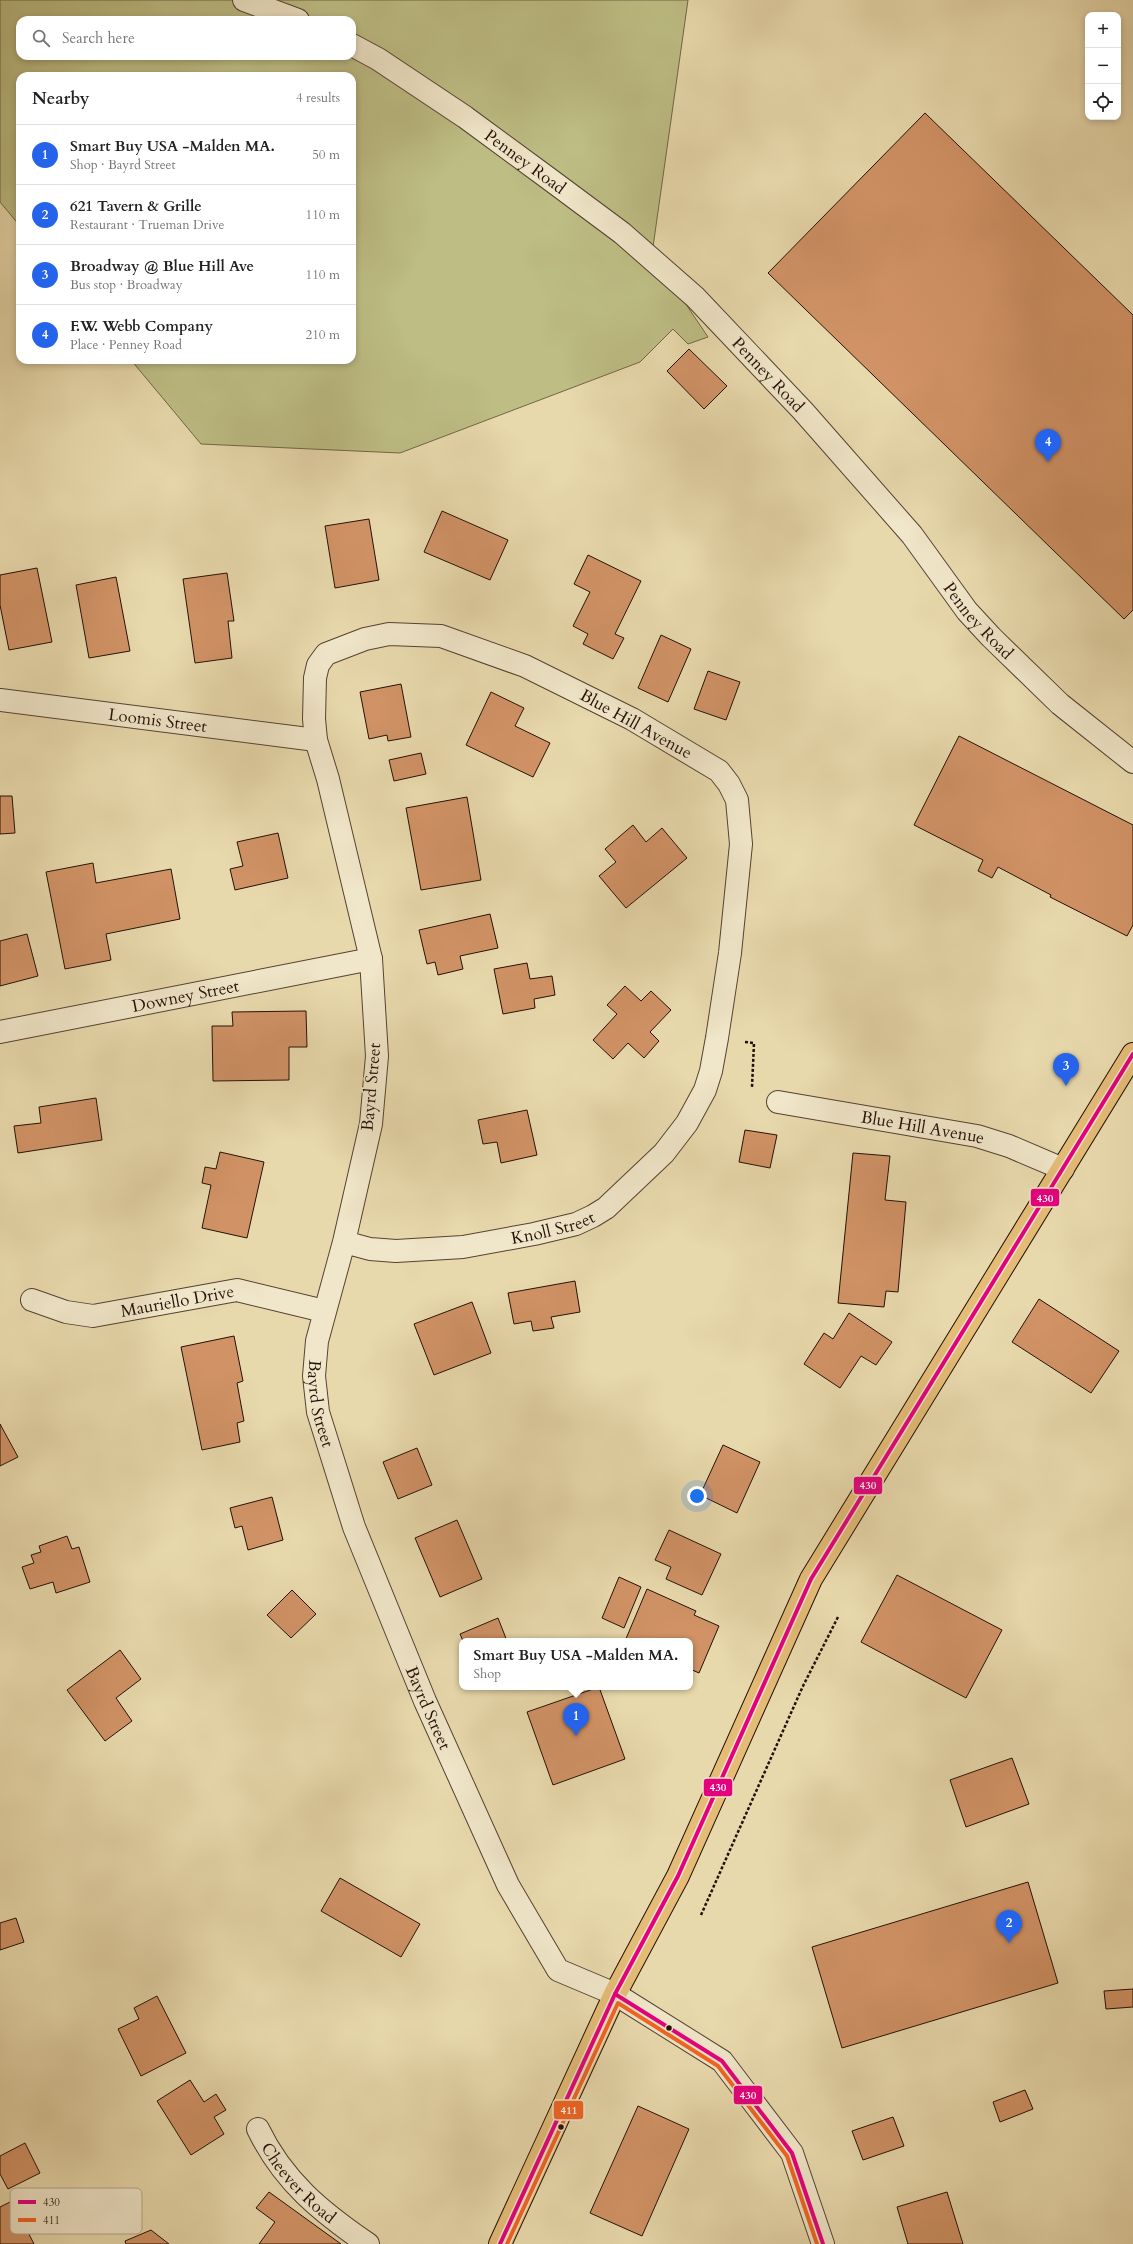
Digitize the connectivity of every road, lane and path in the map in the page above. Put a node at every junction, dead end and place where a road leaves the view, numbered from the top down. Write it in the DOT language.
graph roads {
  1 [pos="244,0"];
  2 [pos="287,16"];
  3 [pos="356,47"];
  4 [pos="0,700"];
  5 [pos="316,740"];
  6 [pos="1133,762"];
  7 [pos="371,959"];
  8 [pos="0,1032"];
  9 [pos="717,1038"];
  10 [pos="1133,1054"];
  11 [pos="705,1090"];
  12 [pos="778,1102"];
  13 [pos="1063,1169"];
  14 [pos="344,1242"];
  15 [pos="32,1300"];
  16 [pos="324,1311"];
  17 [pos="838,1617"];
  18 [pos="701,1915"];
  19 [pos="615,1994"];
  20 [pos="258,2128"];
  21 [pos="368,2244"];
  22 [pos="500,2244"];
  23 [pos="823,2244"];
  1 -- 2 [label="street"];
  3 -- 6 [label="street, Penney Road"];
  4 -- 5 [label="street, Loomis Street"];
  5 -- 7 [label="street, Bayrd Street"];
  5 -- 9 [label="street, Blue Hill Avenue"];
  7 -- 8 [label="street, Downey Street"];
  7 -- 14 [label="street, Bayrd Street"];
  9 -- 11 [label="street, Blue Hill Avenue"];
  9 -- 12 [label="path"];
  10 -- 13 [label="main road"];
  11 -- 14 [label="street, Knoll Street"];
  12 -- 13 [label="street, Blue Hill Avenue"];
  13 -- 19 [label="main road"];
  14 -- 16 [label="street, Bayrd Street"];
  15 -- 16 [label="street, Mauriello Drive"];
  16 -- 19 [label="street, Bayrd Street"];
  17 -- 18 [label="path"];
  19 -- 22 [label="main road"];
  19 -- 23 [label="street, Bayrd Street"];
  20 -- 21 [label="street, Cheever Road"];
}
